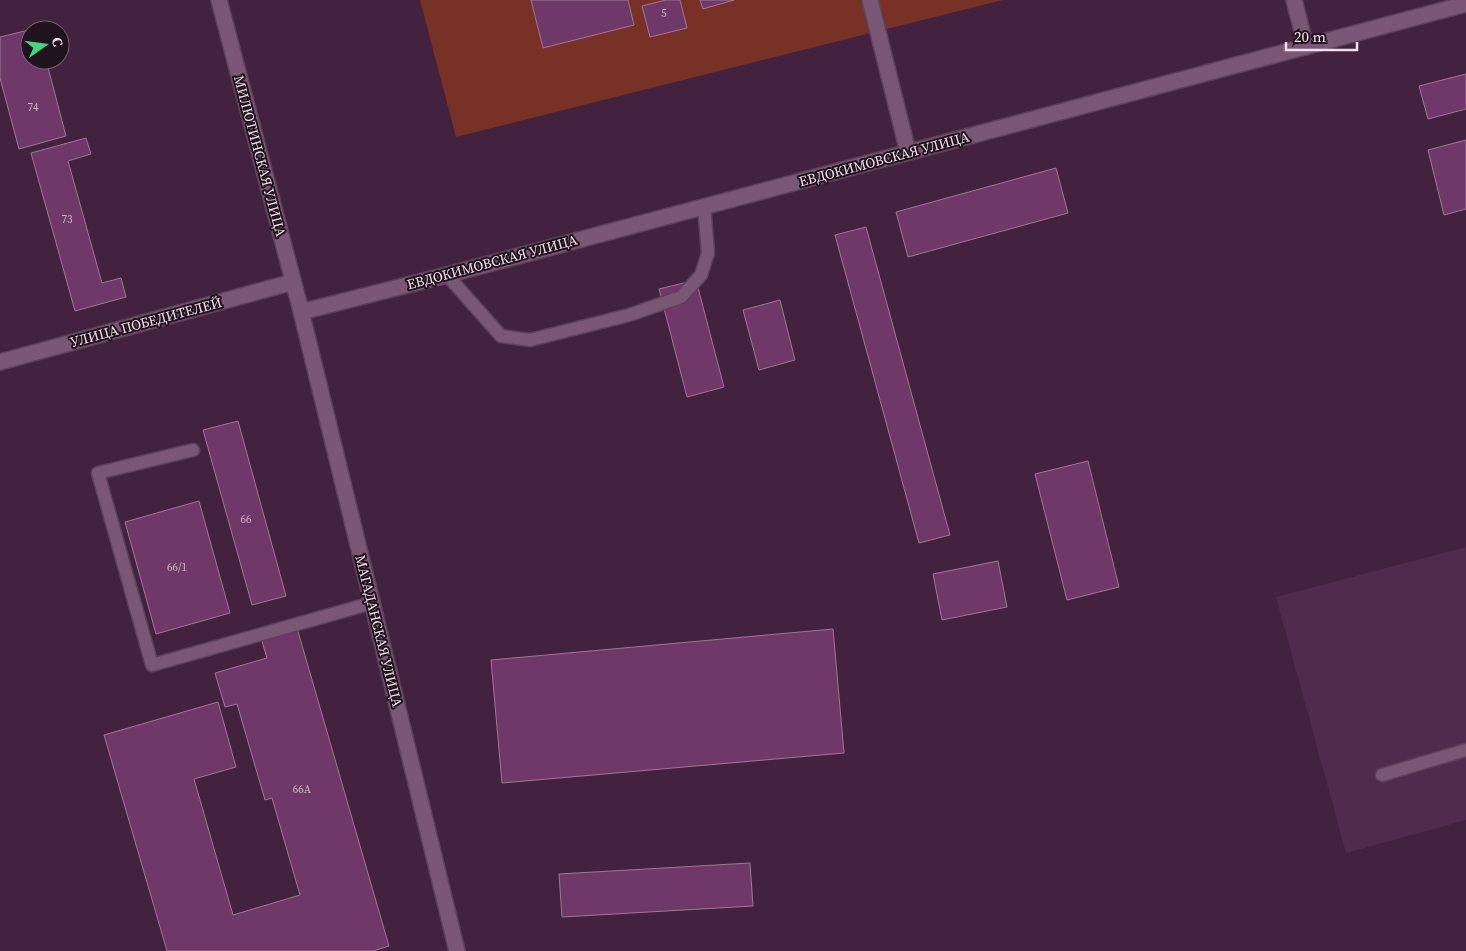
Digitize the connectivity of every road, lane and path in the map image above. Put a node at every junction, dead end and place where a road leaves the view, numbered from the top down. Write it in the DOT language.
graph roads {
  1 [pos="219,0"];
  2 [pos="870,0"];
  3 [pos="1294,0"];
  4 [pos="1466,4"];
  5 [pos="1306,47"];
  6 [pos="908,152"];
  7 [pos="704,206"];
  8 [pos="448,275"];
  9 [pos="293,282"];
  10 [pos="301,312"];
  11 [pos="0,362"];
  12 [pos="193,450"];
  13 [pos="372,603"];
  14 [pos="1466,750"];
  15 [pos="1382,775"];
  16 [pos="457,951"];
  1 -- 9 [label="main road, МИЛЮТИНСКАЯ УЛИЦА"];
  2 -- 6 [label="main road"];
  3 -- 5 [label="main road"];
  4 -- 5 [label="main road, ЕВДОКИМОВСКАЯ УЛИЦА"];
  5 -- 6 [label="main road, ЕВДОКИМОВСКАЯ УЛИЦА"];
  6 -- 7 [label="main road, ЕВДОКИМОВСКАЯ УЛИЦА"];
  7 -- 8 [label="main road, ЕВДОКИМОВСКАЯ УЛИЦА"];
  7 -- 8 [label="lane"];
  8 -- 10 [label="main road, ЕВДОКИМОВСКАЯ УЛИЦА"];
  9 -- 10 [label="main road, МИЛЮТИНСКАЯ УЛИЦА"];
  9 -- 11 [label="main road, УЛИЦА ПОБЕДИТЕЛЕЙ"];
  10 -- 13 [label="main road, МАГАДАНСКАЯ УЛИЦА"];
  12 -- 13 [label="lane"];
  13 -- 16 [label="main road, МАГАДАНСКАЯ УЛИЦА"];
  14 -- 15 [label="lane"];
}
